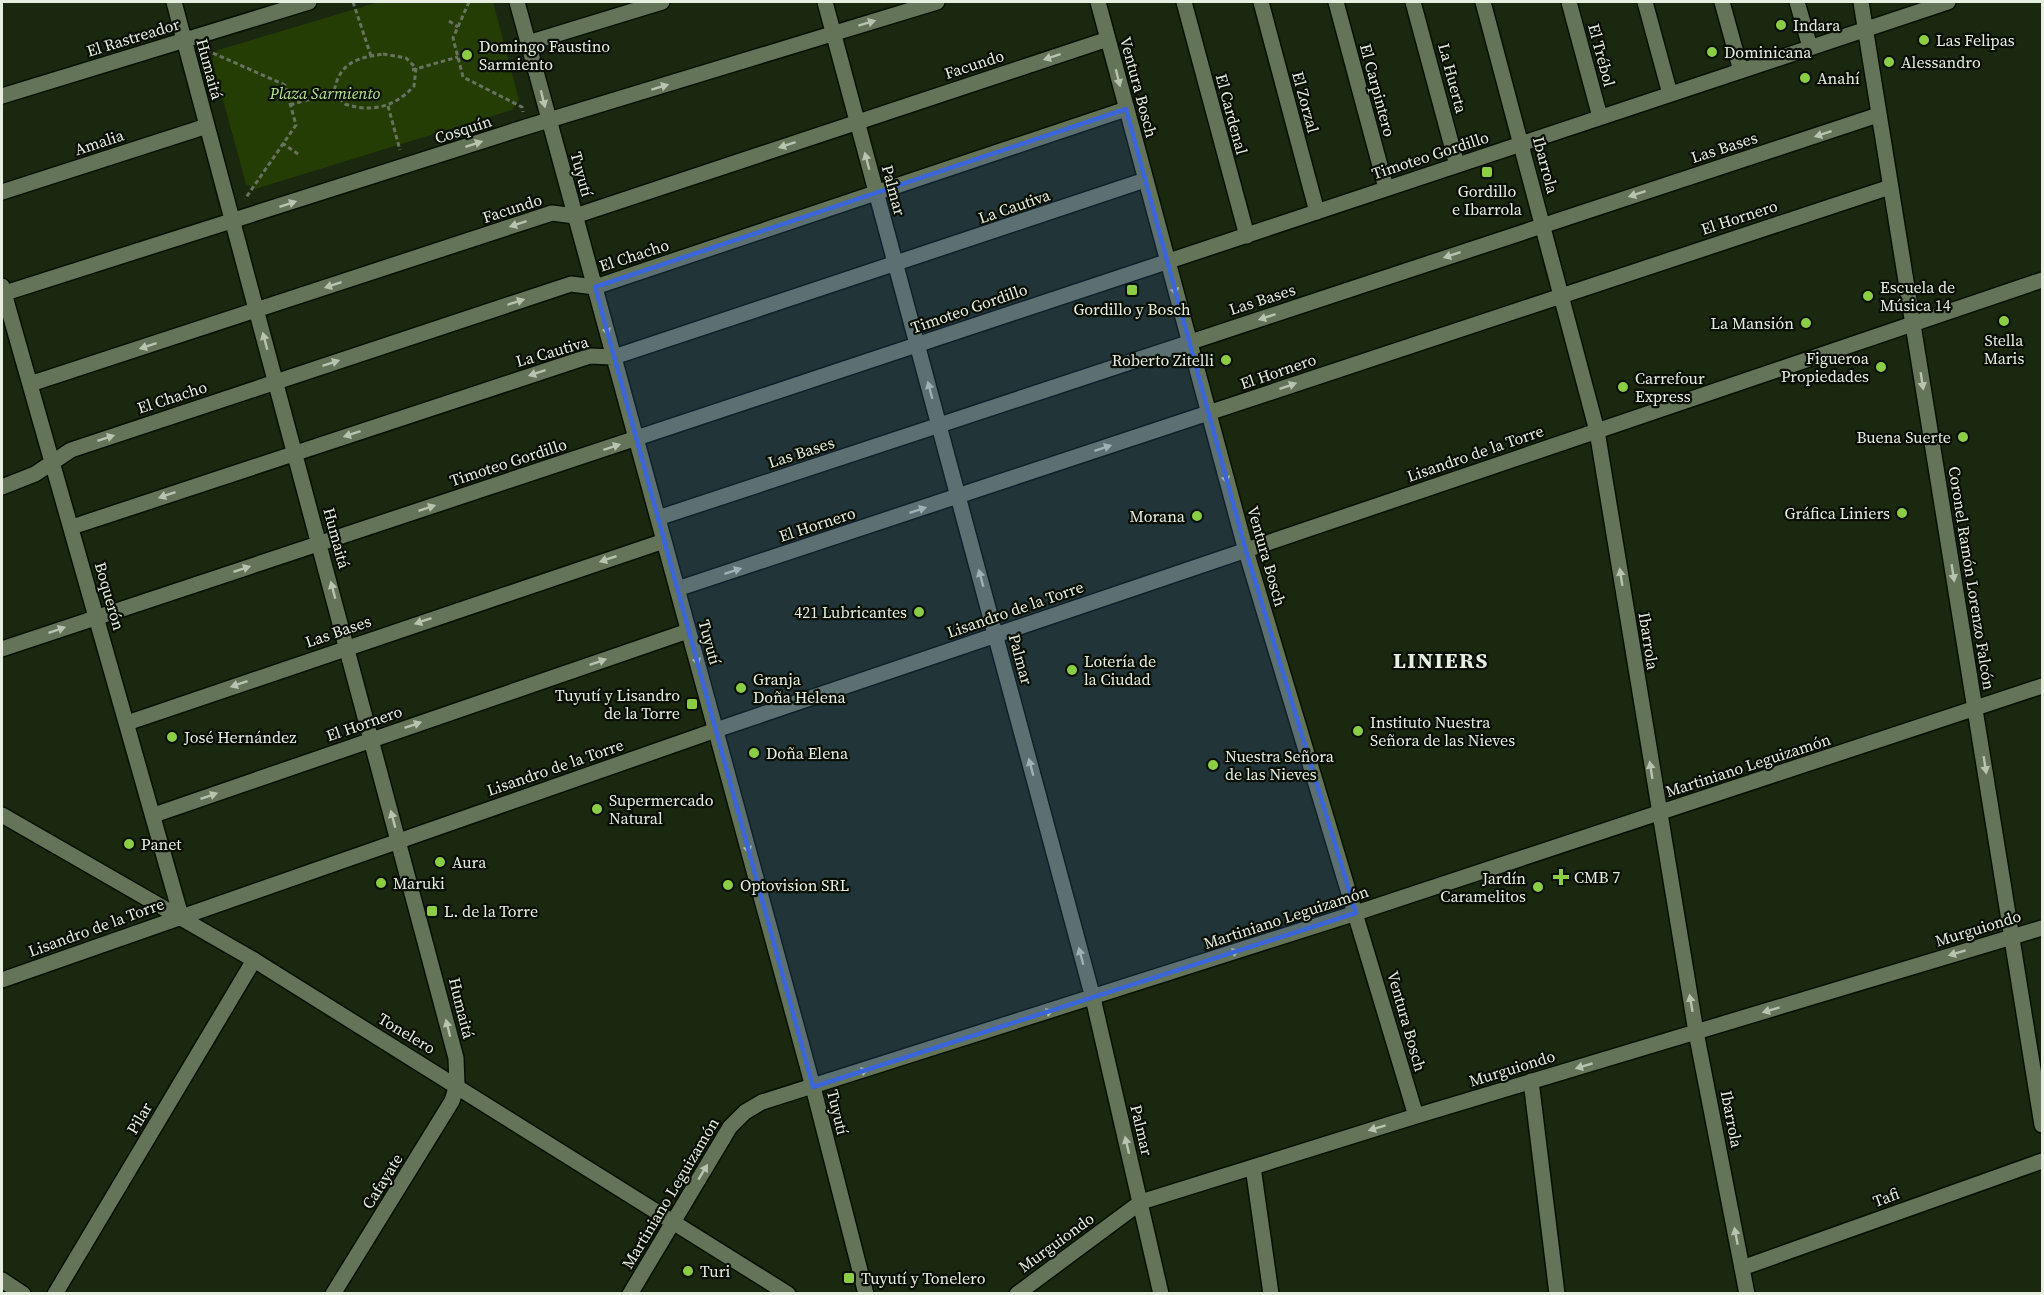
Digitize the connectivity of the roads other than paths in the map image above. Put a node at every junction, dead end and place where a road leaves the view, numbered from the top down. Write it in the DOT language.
graph roads {
  1 [pos="174,2"];
  2 [pos="309,2"];
  3 [pos="517,2"];
  4 [pos="662,2"];
  5 [pos="825,2"];
  6 [pos="937,2"];
  7 [pos="1098,2"];
  8 [pos="1184,2"];
  9 [pos="1261,2"];
  10 [pos="1335,2"];
  11 [pos="1413,2"];
  12 [pos="1483,2"];
  13 [pos="1569,2"];
  14 [pos="1645,2"];
  15 [pos="1722,2"];
  16 [pos="1797,2"];
  17 [pos="1861,2"];
  18 [pos="1948,2"];
  19 [pos="1865,30"];
  20 [pos="833,34"];
  21 [pos="1108,39"];
  22 [pos="184,40"];
  23 [pos="528,43"];
  24 [pos="1810,48"];
  25 [pos="1741,70"];
  26 [pos="1670,94"];
  27 [pos="2,96"];
  28 [pos="1125,109"];
  29 [pos="1878,115"];
  30 [pos="1600,117"];
  31 [pos="549,121"];
  32 [pos="857,122"];
  33 [pos="207,126"];
  34 [pos="1522,144"];
  35 [pos="1458,165"];
  36 [pos="1145,180"];
  37 [pos="1890,187"];
  38 [pos="1386,188"];
  39 [pos="2,192"];
  40 [pos="876,193"];
  41 [pos="1317,212"];
  42 [pos="575,216"];
  43 [pos="232,222"];
  44 [pos="1544,225"];
  45 [pos="1246,236"];
  46 [pos="1166,261"];
  47 [pos="896,266"];
  48 [pos="2043,280"];
  49 [pos="595,287"];
  50 [pos="2,291"];
  51 [pos="1562,294"];
  52 [pos="257,310"];
  53 [pos="1912,323"];
  54 [pos="1189,343"];
  55 [pos="918,344"];
  56 [pos="614,357"];
  57 [pos="276,381"];
  58 [pos="30,384"];
  59 [pos="1208,413"];
  60 [pos="940,426"];
  61 [pos="1597,431"];
  62 [pos="636,439"];
  63 [pos="295,452"];
  64 [pos="53,462"];
  65 [pos="2,487"];
  66 [pos="959,496"];
  67 [pos="658,518"];
  68 [pos="72,527"];
  69 [pos="664,541"];
  70 [pos="320,543"];
  71 [pos="1246,551"];
  72 [pos="677,589"];
  73 [pos="97,617"];
  74 [pos="688,631"];
  75 [pos="996,634"];
  76 [pos="348,647"];
  77 [pos="2,649"];
  78 [pos="2043,686"];
  79 [pos="1975,709"];
  80 [pos="127,723"];
  81 [pos="716,730"];
  82 [pos="373,739"];
  83 [pos="1658,813"];
  84 [pos="2,814"];
  85 [pos="154,815"];
  86 [pos="399,841"];
  87 [pos="1356,913"];
  88 [pos="181,916"];
  89 [pos="2043,928"];
  90 [pos="2013,936"];
  91 [pos="254,960"];
  92 [pos="2,980"];
  93 [pos="1093,998"];
  94 [pos="1696,1032"];
  95 [pos="1532,1081"];
  96 [pos="458,1085"];
  97 [pos="813,1087"];
  98 [pos="1416,1116"];
  99 [pos="2043,1125"];
  100 [pos="2043,1161"];
  101 [pos="1253,1167"];
  102 [pos="1141,1202"];
  103 [pos="673,1222"];
  104 [pos="1742,1268"];
  105 [pos="2,1280"];
  106 [pos="23,1293"];
  107 [pos="55,1293"];
  108 [pos="333,1293"];
  109 [pos="630,1293"];
  110 [pos="788,1293"];
  111 [pos="866,1293"];
  112 [pos="1017,1293"];
  113 [pos="1161,1293"];
  114 [pos="1271,1293"];
  115 [pos="1557,1293"];
  116 [pos="1748,1293"];
  1 -- 22 [label="street, Humaitá"];
  2 -- 22 [label="street, El Rastreador"];
  3 -- 23 [label="street, Tuyutí"];
  4 -- 23 [label="street"];
  5 -- 20 [label="street, Palmar"];
  20 -- 6 [label="street, Cosquín, one-way"];
  7 -- 21 [label="street, Ventura Bosch"];
  8 -- 45 [label="street, El Cardenal"];
  9 -- 41 [label="street, El Zorzal"];
  10 -- 38 [label="street, El Carpintero"];
  11 -- 35 [label="street, La Huerta"];
  12 -- 34 [label="street, Ibarrola"];
  13 -- 30 [label="street, El Trébol"];
  14 -- 26 [label="street"];
  15 -- 25 [label="street"];
  16 -- 24 [label="street"];
  17 -- 19 [label="street, Coronel Ramón Lorenzo Falcón"];
  18 -- 19 [label="street, Timoteo Gordillo"];
  19 -- 24 [label="street, Timoteo Gordillo"];
  19 -- 29 [label="street, Coronel Ramón Lorenzo Falcón"];
  31 -- 20 [label="street, Cosquín, one-way"];
  20 -- 32 [label="street, Palmar"];
  21 -- 28 [label="street, Ventura Bosch, one-way"];
  21 -- 32 [label="street, Facundo, one-way"];
  22 -- 27 [label="street, El Rastreador"];
  22 -- 33 [label="street, Humaitá"];
  23 -- 31 [label="street, Tuyutí, one-way"];
  24 -- 25 [label="street, Timoteo Gordillo"];
  25 -- 26 [label="street, Timoteo Gordillo"];
  26 -- 30 [label="street, Timoteo Gordillo"];
  28 -- 36 [label="street, Ventura Bosch"];
  28 -- 40 [label="street, El Chacho"];
  29 -- 37 [label="street, Coronel Ramón Lorenzo Falcón"];
  29 -- 44 [label="street, Las Bases, one-way"];
  30 -- 34 [label="street, Timoteo Gordillo"];
  31 -- 42 [label="street, Tuyutí"];
  43 -- 31 [label="street, Cosquín, one-way"];
  40 -- 32 [label="street, Palmar, one-way"];
  32 -- 42 [label="street, Facundo, one-way"];
  33 -- 39 [label="street, Amalia"];
  33 -- 43 [label="street, Humaitá"];
  34 -- 35 [label="street, Timoteo Gordillo"];
  34 -- 44 [label="street, Ibarrola"];
  35 -- 38 [label="street, Timoteo Gordillo"];
  36 -- 46 [label="street, Ventura Bosch"];
  36 -- 47 [label="street, La Cautiva"];
  37 -- 51 [label="street, El Hornero"];
  37 -- 53 [label="street, Coronel Ramón Lorenzo Falcón"];
  38 -- 41 [label="street, Timoteo Gordillo"];
  40 -- 47 [label="street, Palmar"];
  40 -- 49 [label="street, El Chacho"];
  41 -- 45 [label="street, Timoteo Gordillo"];
  42 -- 49 [label="street, Tuyutí"];
  42 -- 52 [label="street, Facundo, one-way"];
  43 -- 50 [label="street, Cosquín"];
  43 -- 52 [label="street, Humaitá"];
  44 -- 51 [label="street, Ibarrola"];
  44 -- 54 [label="street, Las Bases, one-way"];
  45 -- 46 [label="street, Timoteo Gordillo"];
  46 -- 54 [label="street, Ventura Bosch, one-way"];
  46 -- 55 [label="street, Timoteo Gordillo"];
  47 -- 55 [label="street, Palmar"];
  47 -- 56 [label="street, La Cautiva"];
  48 -- 53 [label="street, Lisandro de la Torre"];
  49 -- 56 [label="street, Tuyutí, one-way"];
  57 -- 49 [label="street, El Chacho, one-way"];
  50 -- 58 [label="street, Boquerón"];
  59 -- 51 [label="street, El Hornero, one-way"];
  51 -- 61 [label="street, Ibarrola"];
  57 -- 52 [label="street, Humaitá, one-way"];
  52 -- 58 [label="street, Facundo, one-way"];
  53 -- 61 [label="street, Lisandro de la Torre"];
  53 -- 79 [label="street, Coronel Ramón Lorenzo Falcón, one-way"];
  54 -- 59 [label="street, Ventura Bosch"];
  54 -- 60 [label="street, Las Bases"];
  60 -- 55 [label="street, Palmar, one-way"];
  55 -- 62 [label="street, Timoteo Gordillo"];
  56 -- 62 [label="street, Tuyutí"];
  56 -- 63 [label="street, La Cautiva, one-way"];
  57 -- 63 [label="street, Humaitá"];
  64 -- 57 [label="street, El Chacho, one-way"];
  58 -- 64 [label="street, Boquerón"];
  66 -- 59 [label="street, El Hornero, one-way"];
  59 -- 71 [label="street, Ventura Bosch, one-way"];
  60 -- 66 [label="street, Palmar"];
  60 -- 67 [label="street, Las Bases"];
  61 -- 71 [label="street, Lisandro de la Torre"];
  83 -- 61 [label="street, Ibarrola, one-way"];
  62 -- 67 [label="street, Tuyutí"];
  70 -- 62 [label="street, Timoteo Gordillo, one-way"];
  63 -- 68 [label="street, La Cautiva, one-way"];
  63 -- 70 [label="street, Humaitá"];
  64 -- 65 [label="street, El Chacho"];
  64 -- 68 [label="street, Boquerón"];
  72 -- 66 [label="street, El Hornero, one-way"];
  75 -- 66 [label="street, Palmar, one-way"];
  67 -- 69 [label="street, Tuyutí"];
  68 -- 73 [label="street, Boquerón"];
  69 -- 72 [label="street, Tuyutí"];
  69 -- 76 [label="street, Las Bases, one-way"];
  73 -- 70 [label="street, Timoteo Gordillo, one-way"];
  76 -- 70 [label="street, Humaitá, one-way"];
  71 -- 75 [label="street, Lisandro de la Torre"];
  71 -- 87 [label="street, Ventura Bosch"];
  72 -- 74 [label="street, Tuyutí"];
  77 -- 73 [label="street, Timoteo Gordillo, one-way"];
  73 -- 80 [label="street, Boquerón"];
  74 -- 81 [label="street, Tuyutí, one-way"];
  82 -- 74 [label="street, El Hornero, one-way"];
  75 -- 81 [label="street, Lisandro de la Torre"];
  93 -- 75 [label="street, Palmar, one-way"];
  76 -- 80 [label="street, Las Bases, one-way"];
  76 -- 82 [label="street, Humaitá"];
  78 -- 79 [label="street, Martiniano Leguizamón"];
  79 -- 83 [label="street, Martiniano Leguizamón"];
  79 -- 90 [label="street, Coronel Ramón Lorenzo Falcón, one-way"];
  80 -- 85 [label="street, Boquerón"];
  81 -- 86 [label="street, Lisandro de la Torre"];
  81 -- 97 [label="street, Tuyutí, one-way"];
  85 -- 82 [label="street, El Hornero, one-way"];
  86 -- 82 [label="street, Humaitá, one-way"];
  83 -- 87 [label="street, Martiniano Leguizamón"];
  94 -- 83 [label="street, Ibarrola, one-way"];
  84 -- 88 [label="street, Tonelero"];
  85 -- 88 [label="street, Boquerón"];
  86 -- 88 [label="street, Lisandro de la Torre"];
  96 -- 86 [label="street, Humaitá, one-way"];
  93 -- 87 [label="street, Martiniano Leguizamón, one-way"];
  87 -- 98 [label="street, Ventura Bosch"];
  88 -- 91 [label="street, Tonelero"];
  88 -- 92 [label="street, Lisandro de la Torre"];
  89 -- 90 [label="street, Murguiondo"];
  90 -- 94 [label="street, Murguiondo, one-way"];
  90 -- 99 [label="street, Coronel Ramón Lorenzo Falcón"];
  91 -- 96 [label="street, Tonelero"];
  91 -- 107 [label="street, Pilar"];
  97 -- 93 [label="street, Martiniano Leguizamón, one-way"];
  102 -- 93 [label="street, Palmar, one-way"];
  94 -- 95 [label="street, Murguiondo, one-way"];
  104 -- 94 [label="street, Ibarrola, one-way"];
  95 -- 98 [label="street, Murguiondo"];
  95 -- 115 [label="street"];
  96 -- 103 [label="street, Tonelero"];
  96 -- 108 [label="street, Cafayate"];
  103 -- 97 [label="street, Martiniano Leguizamón, one-way"];
  97 -- 111 [label="street, Tuyutí"];
  98 -- 101 [label="street, Murguiondo, one-way"];
  100 -- 104 [label="street, Tafi"];
  101 -- 102 [label="street, Murguiondo"];
  101 -- 114 [label="street"];
  102 -- 112 [label="street, Murguiondo"];
  102 -- 113 [label="street, Palmar"];
  103 -- 109 [label="street, Martiniano Leguizamón"];
  103 -- 110 [label="street, Tonelero"];
  104 -- 116 [label="street, Ibarrola"];
  105 -- 106 [label="street"];
}
